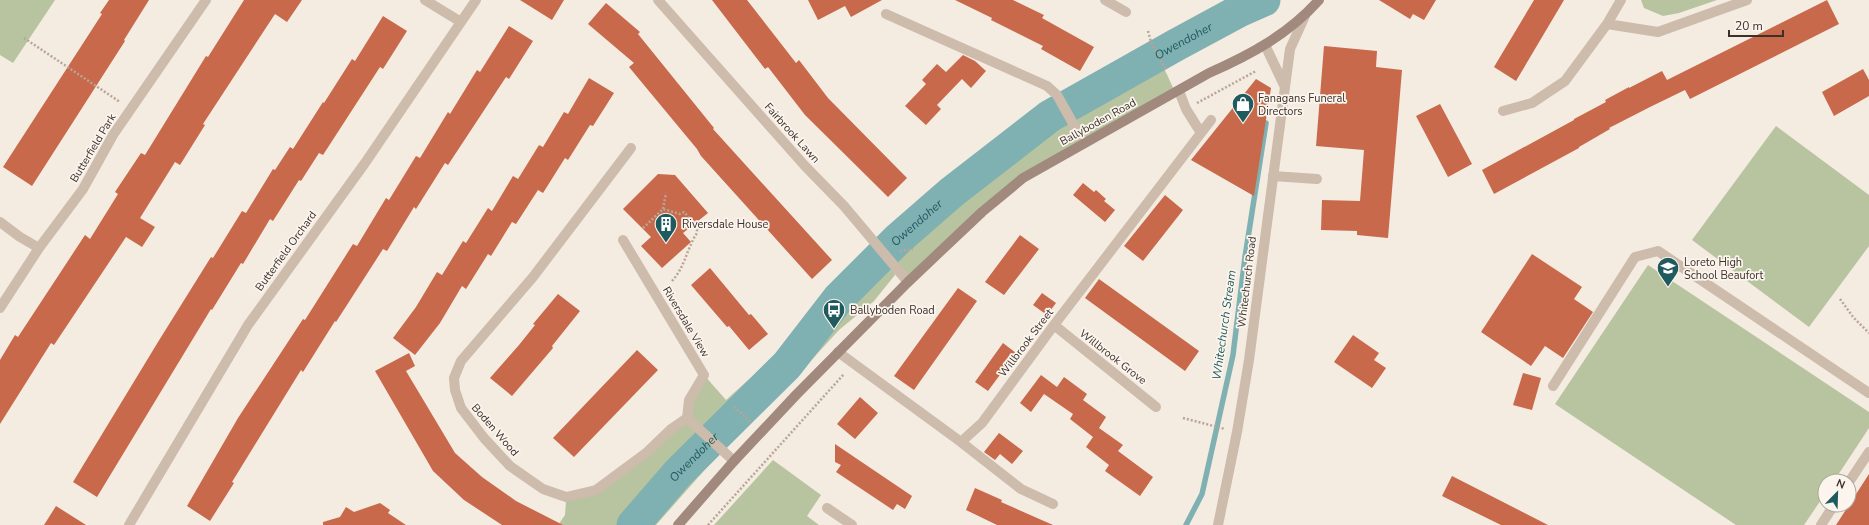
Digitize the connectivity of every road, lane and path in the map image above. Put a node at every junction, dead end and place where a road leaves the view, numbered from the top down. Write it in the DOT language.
graph roads {
  1 [pos="206,0"];
  2 [pos="425,0"];
  3 [pos="476,0"];
  4 [pos="658,0"];
  5 [pos="1105,0"];
  6 [pos="1319,0"];
  7 [pos="1620,0"];
  8 [pos="1747,0"];
  9 [pos="1126,12"];
  10 [pos="886,14"];
  11 [pos="1305,16"];
  12 [pos="461,22"];
  13 [pos="1607,24"];
  14 [pos="1148,31"];
  15 [pos="24,38"];
  16 [pos="1265,45"];
  17 [pos="1166,70"];
  18 [pos="1256,71"];
  19 [pos="1284,85"];
  20 [pos="1178,91"];
  21 [pos="120,102"];
  22 [pos="1195,104"];
  23 [pos="1503,110"];
  24 [pos="1211,120"];
  25 [pos="1201,134"];
  26 [pos="1084,143"];
  27 [pos="631,148"];
  28 [pos="1273,176"];
  29 [pos="1317,178"];
  30 [pos="666,193"];
  31 [pos="663,208"];
  32 [pos="0,222"];
  33 [pos="643,228"];
  34 [pos="623,240"];
  35 [pos="39,248"];
  36 [pos="896,249"];
  37 [pos="913,249"];
  38 [pos="672,281"];
  39 [pos="908,282"];
  40 [pos="1840,299"];
  41 [pos="0,308"];
  42 [pos="1054,325"];
  43 [pos="1869,333"];
  44 [pos="838,352"];
  45 [pos="845,372"];
  46 [pos="1553,386"];
  47 [pos="1869,393"];
  48 [pos="734,407"];
  49 [pos="1156,407"];
  50 [pos="687,418"];
  51 [pos="1182,418"];
  52 [pos="752,423"];
  53 [pos="1218,427"];
  54 [pos="961,442"];
  55 [pos="1869,452"];
  56 [pos="734,461"];
  57 [pos="1855,473"];
  58 [pos="1053,504"];
  59 [pos="827,508"];
  60 [pos="1829,513"];
  61 [pos="129,525"];
  62 [pos="678,525"];
  63 [pos="708,525"];
  64 [pos="852,525"];
  65 [pos="1218,525"];
  66 [pos="1821,525"];
  1 -- 35 [label="street, Butterfield Park"];
  2 -- 12 [label="street"];
  3 -- 12 [label="street, Butterfield Orchard"];
  4 -- 39 [label="street, Fairbrook Lawn"];
  5 -- 9 [label="street"];
  6 -- 11 [label="main road, Ballyboden Road"];
  7 -- 13 [label="street"];
  8 -- 13 [label="street"];
  10 -- 26 [label="street"];
  11 -- 16 [label="main road, Ballyboden Road"];
  11 -- 19 [label="street, Whitechurch Road"];
  12 -- 61 [label="street, Butterfield Orchard"];
  13 -- 23 [label="street"];
  14 -- 17 [label="path"];
  15 -- 21 [label="path"];
  16 -- 19 [label="street"];
  16 -- 20 [label="main road, Ballyboden Road"];
  18 -- 22 [label="path"];
  19 -- 28 [label="street, Whitechurch Road"];
  20 -- 25 [label="street"];
  20 -- 26 [label="main road, Ballyboden Road"];
  24 -- 25 [label="street, Willbrook Street"];
  25 -- 42 [label="street, Willbrook Street"];
  26 -- 39 [label="main road, Ballyboden Road"];
  27 -- 50 [label="street, Boden Wood"];
  28 -- 29 [label="street"];
  28 -- 65 [label="street, Whitechurch Road"];
  30 -- 31 [label="path"];
  31 -- 33 [label="path"];
  31 -- 38 [label="path"];
  32 -- 35 [label="street"];
  34 -- 50 [label="street, Riversdale View"];
  35 -- 41 [label="street, Butterfield Park"];
  36 -- 37 [label="path"];
  39 -- 44 [label="main road, Ballyboden Road"];
  40 -- 43 [label="path"];
  42 -- 49 [label="street, Willbrook Grove"];
  42 -- 54 [label="street, Willbrook Street"];
  44 -- 54 [label="street"];
  44 -- 56 [label="main road, Ballyboden Road"];
  45 -- 63 [label="path"];
  46 -- 47 [label="street"];
  48 -- 52 [label="path"];
  50 -- 56 [label="street"];
  51 -- 53 [label="path"];
  54 -- 58 [label="street"];
  55 -- 57 [label="street"];
  56 -- 62 [label="main road, Ballyboden Road"];
  59 -- 64 [label="street"];
  60 -- 66 [label="street"];
}
